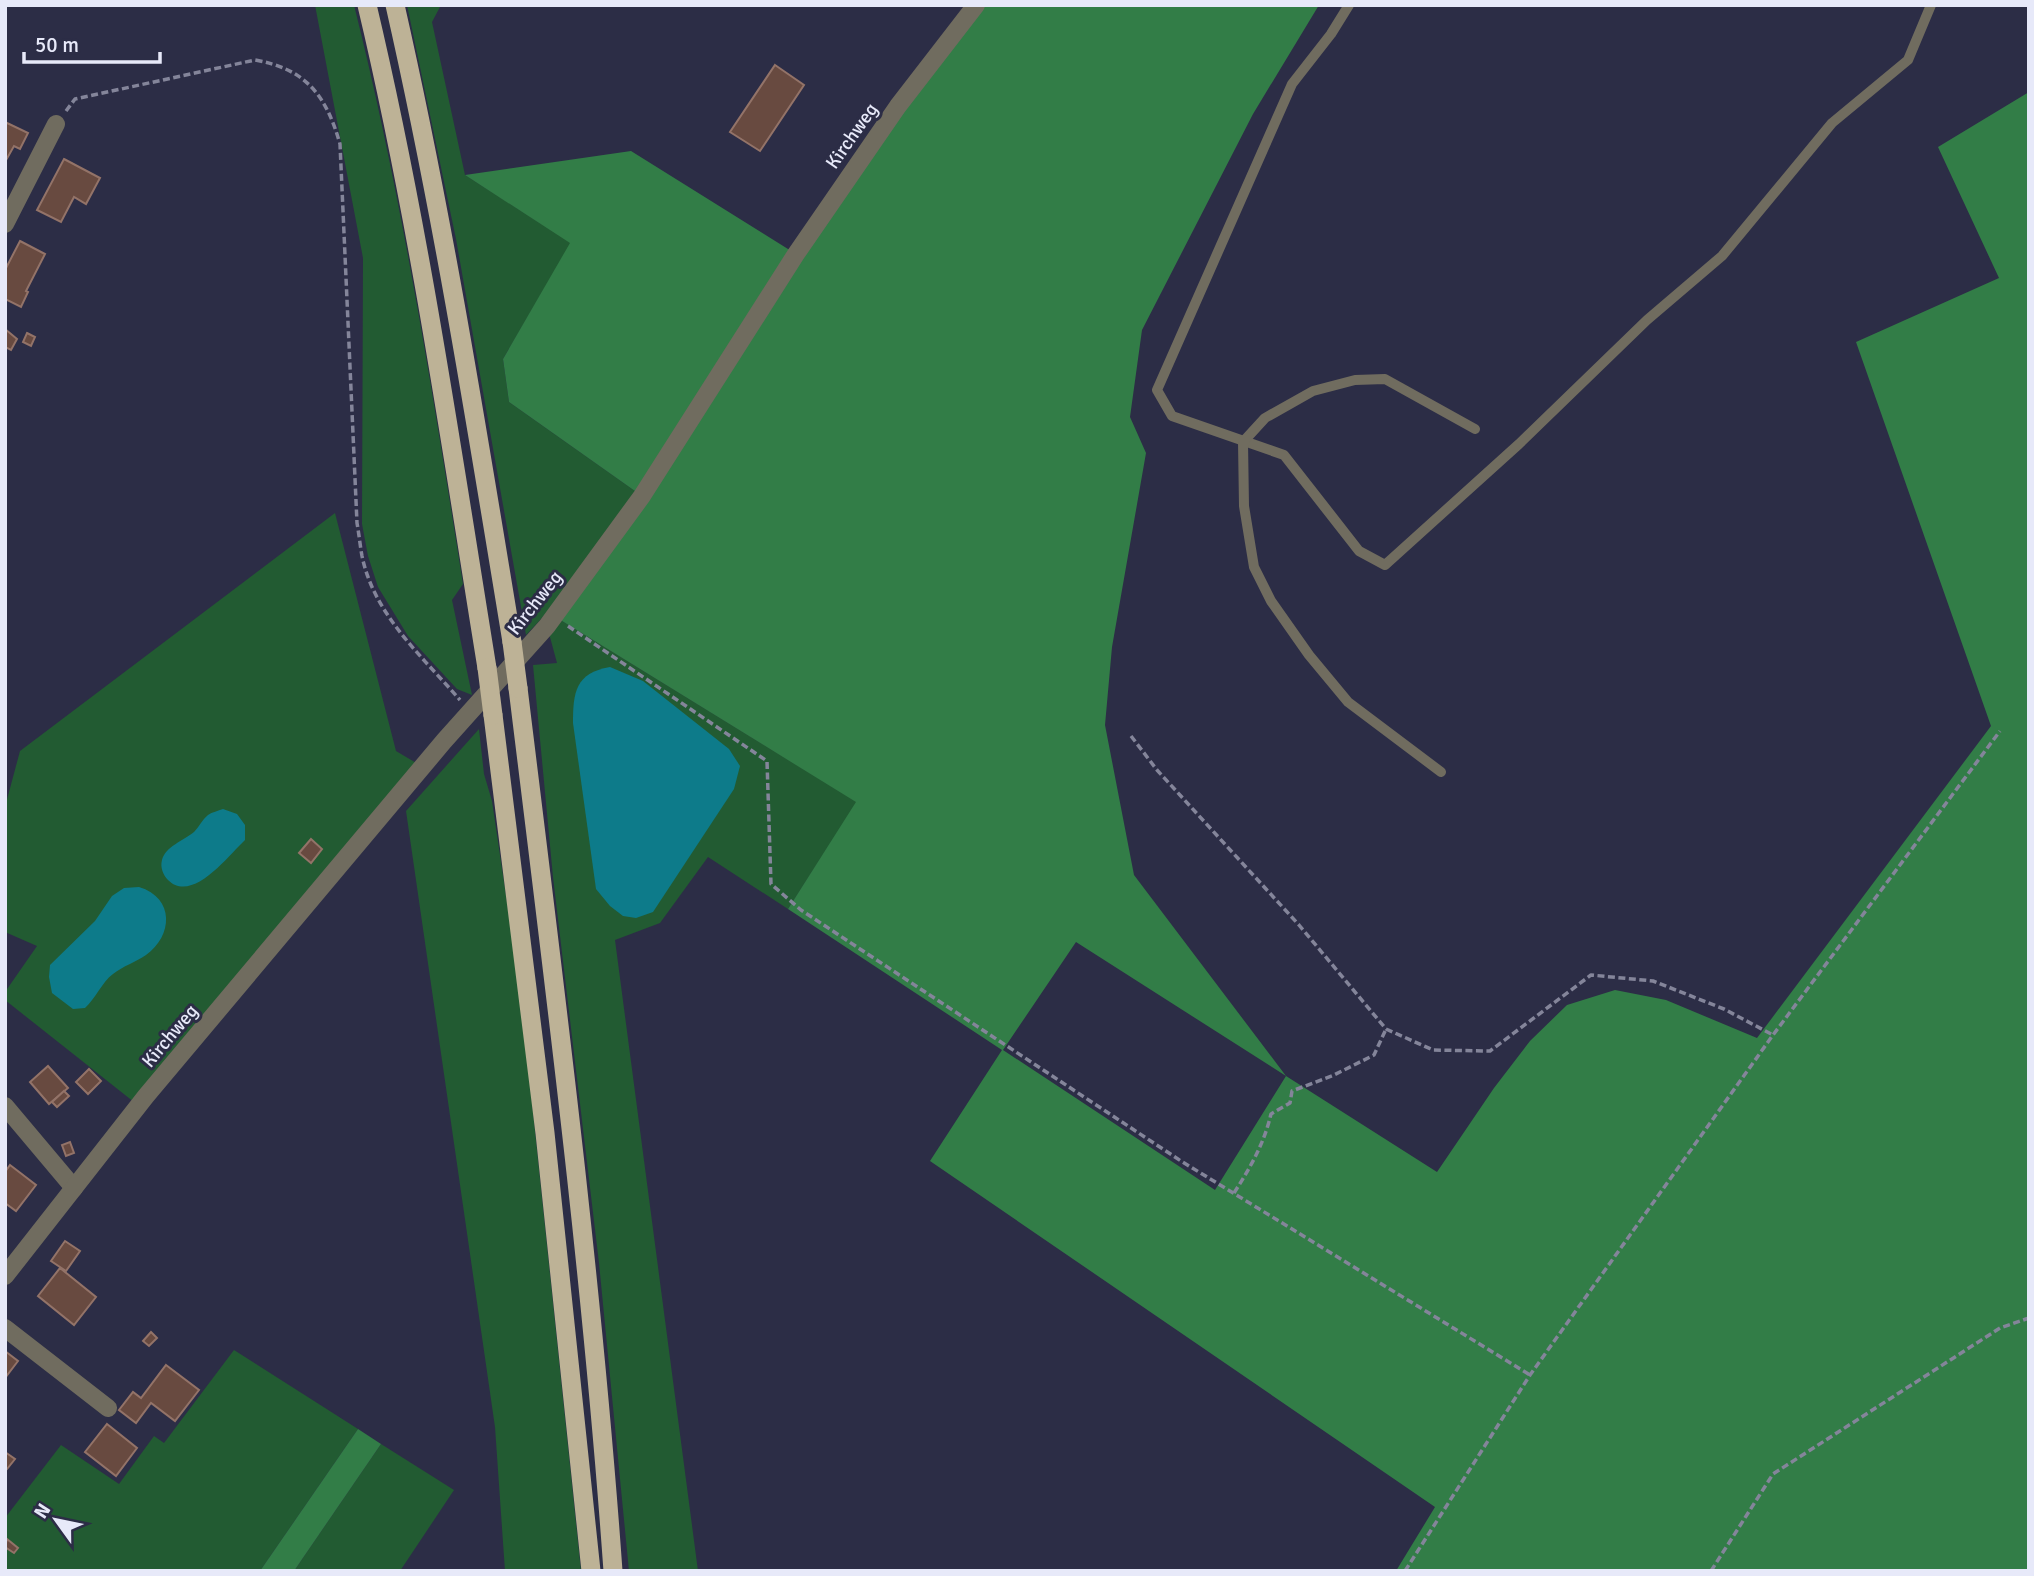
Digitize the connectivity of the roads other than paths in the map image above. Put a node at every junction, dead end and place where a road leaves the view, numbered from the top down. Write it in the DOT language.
graph roads {
  1 [pos="367,5"];
  2 [pos="395,5"];
  3 [pos="976,5"];
  4 [pos="1349,5"];
  5 [pos="1931,5"];
  6 [pos="56,124"];
  7 [pos="5,224"];
  8 [pos="1475,429"];
  9 [pos="1244,442"];
  10 [pos="1441,772"];
  11 [pos="5,1106"];
  12 [pos="74,1188"];
  13 [pos="5,1276"];
  14 [pos="5,1328"];
  15 [pos="108,1408"];
  16 [pos="607,1490"];
  17 [pos="591,1571"];
  18 [pos="613,1571"];
  19 [pos="620,1571"];
  1 -- 17 [label="highway, bridge"];
  2 -- 16 [label="highway, bridge"];
  3 -- 12 [label="street, Kirchweg"];
  4 -- 9 [label="lane"];
  5 -- 9 [label="lane"];
  6 -- 7 [label="street"];
  8 -- 9 [label="lane"];
  9 -- 10 [label="lane"];
  11 -- 12 [label="street"];
  12 -- 13 [label="street, Kirchweg"];
  14 -- 15 [label="street"];
  16 -- 18 [label="highway"];
  16 -- 19 [label="highway"];
}
